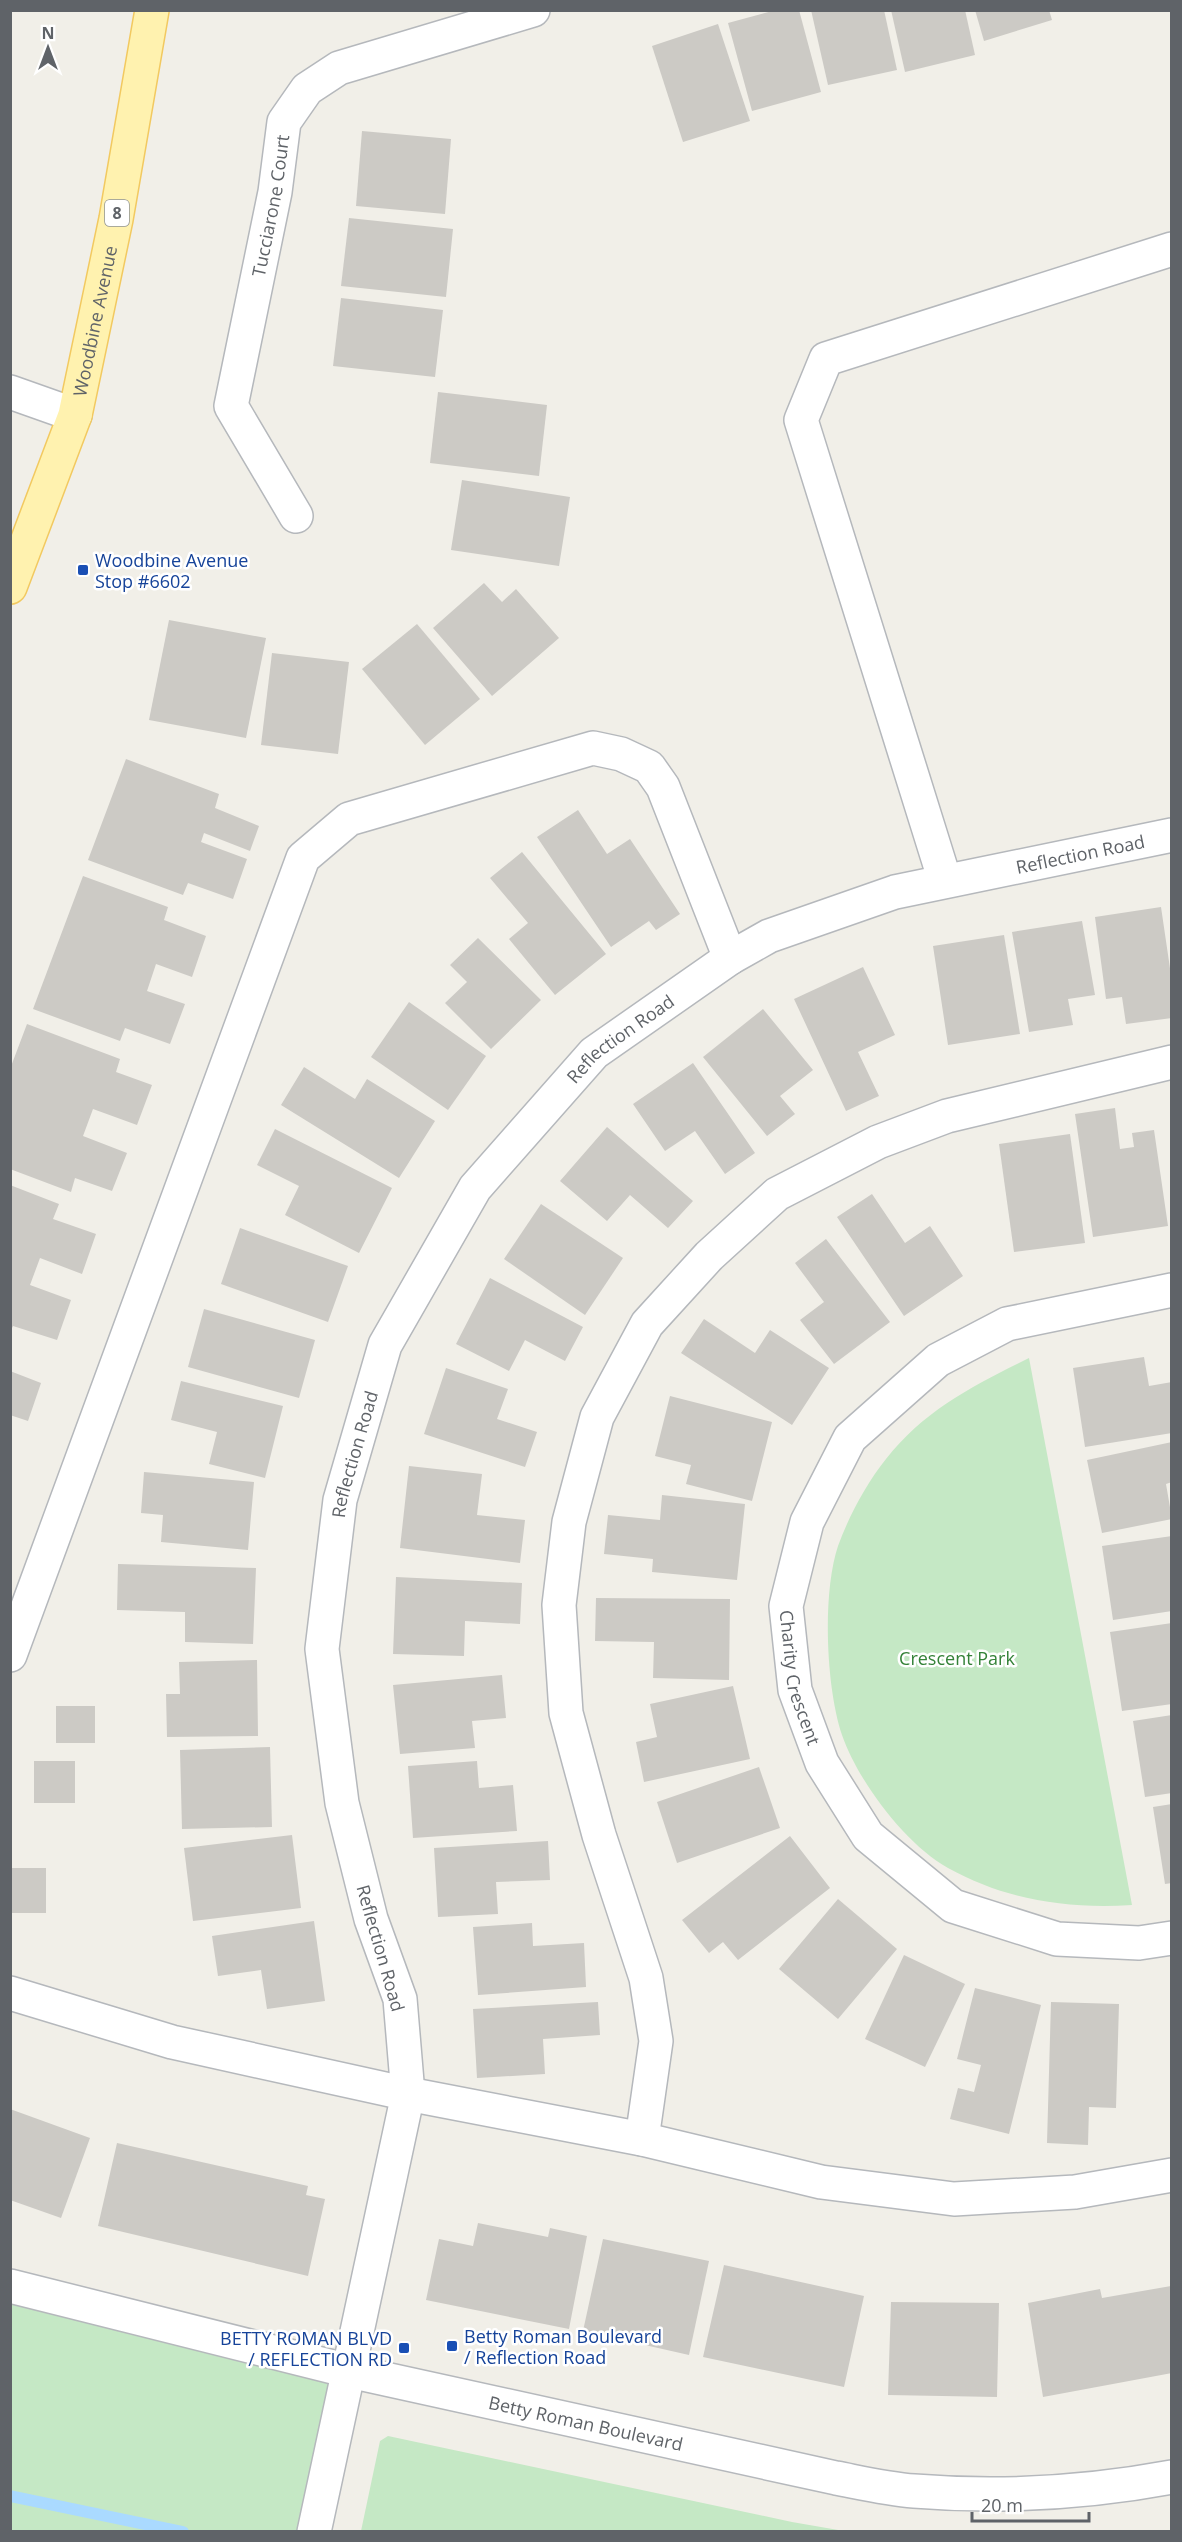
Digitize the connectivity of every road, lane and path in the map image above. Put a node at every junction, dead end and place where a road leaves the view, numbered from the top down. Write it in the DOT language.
graph roads {
  1 [pos="152,10"];
  2 [pos="533,10"];
  3 [pos="503,16"];
  4 [pos="1172,249"];
  5 [pos="10,392"];
  6 [pos="75,415"];
  7 [pos="296,516"];
  8 [pos="10,587"];
  9 [pos="1172,835"];
  10 [pos="945,880"];
  11 [pos="730,958"];
  12 [pos="1172,1062"];
  13 [pos="1172,1290"];
  14 [pos="10,1655"];
  15 [pos="1172,1938"];
  16 [pos="10,1993"];
  17 [pos="408,2094"];
  18 [pos="642,2139"];
  19 [pos="1172,2175"];
  20 [pos="10,2286"];
  21 [pos="348,2372"];
  22 [pos="1172,2477"];
  23 [pos="314,2532"];
  1 -- 6 [label="main road, Woodbine Avenue / 8"];
  2 -- 3 [label="street, Tucciarone Court"];
  3 -- 7 [label="street, Tucciarone Court"];
  4 -- 10 [label="street"];
  5 -- 6 [label="street"];
  6 -- 8 [label="main road, Woodbine Avenue / 8"];
  9 -- 10 [label="street, Reflection Road"];
  10 -- 11 [label="street, Reflection Road"];
  11 -- 14 [label="street"];
  11 -- 17 [label="street, Reflection Road"];
  12 -- 18 [label="street"];
  13 -- 15 [label="street, Charity Crescent"];
  16 -- 17 [label="street"];
  17 -- 18 [label="street"];
  17 -- 21 [label="street, Reflection Road"];
  18 -- 19 [label="street"];
  20 -- 21 [label="street, Betty Roman Boulevard"];
  21 -- 22 [label="street, Betty Roman Boulevard"];
  21 -- 23 [label="street, Reflection Road"];
}
